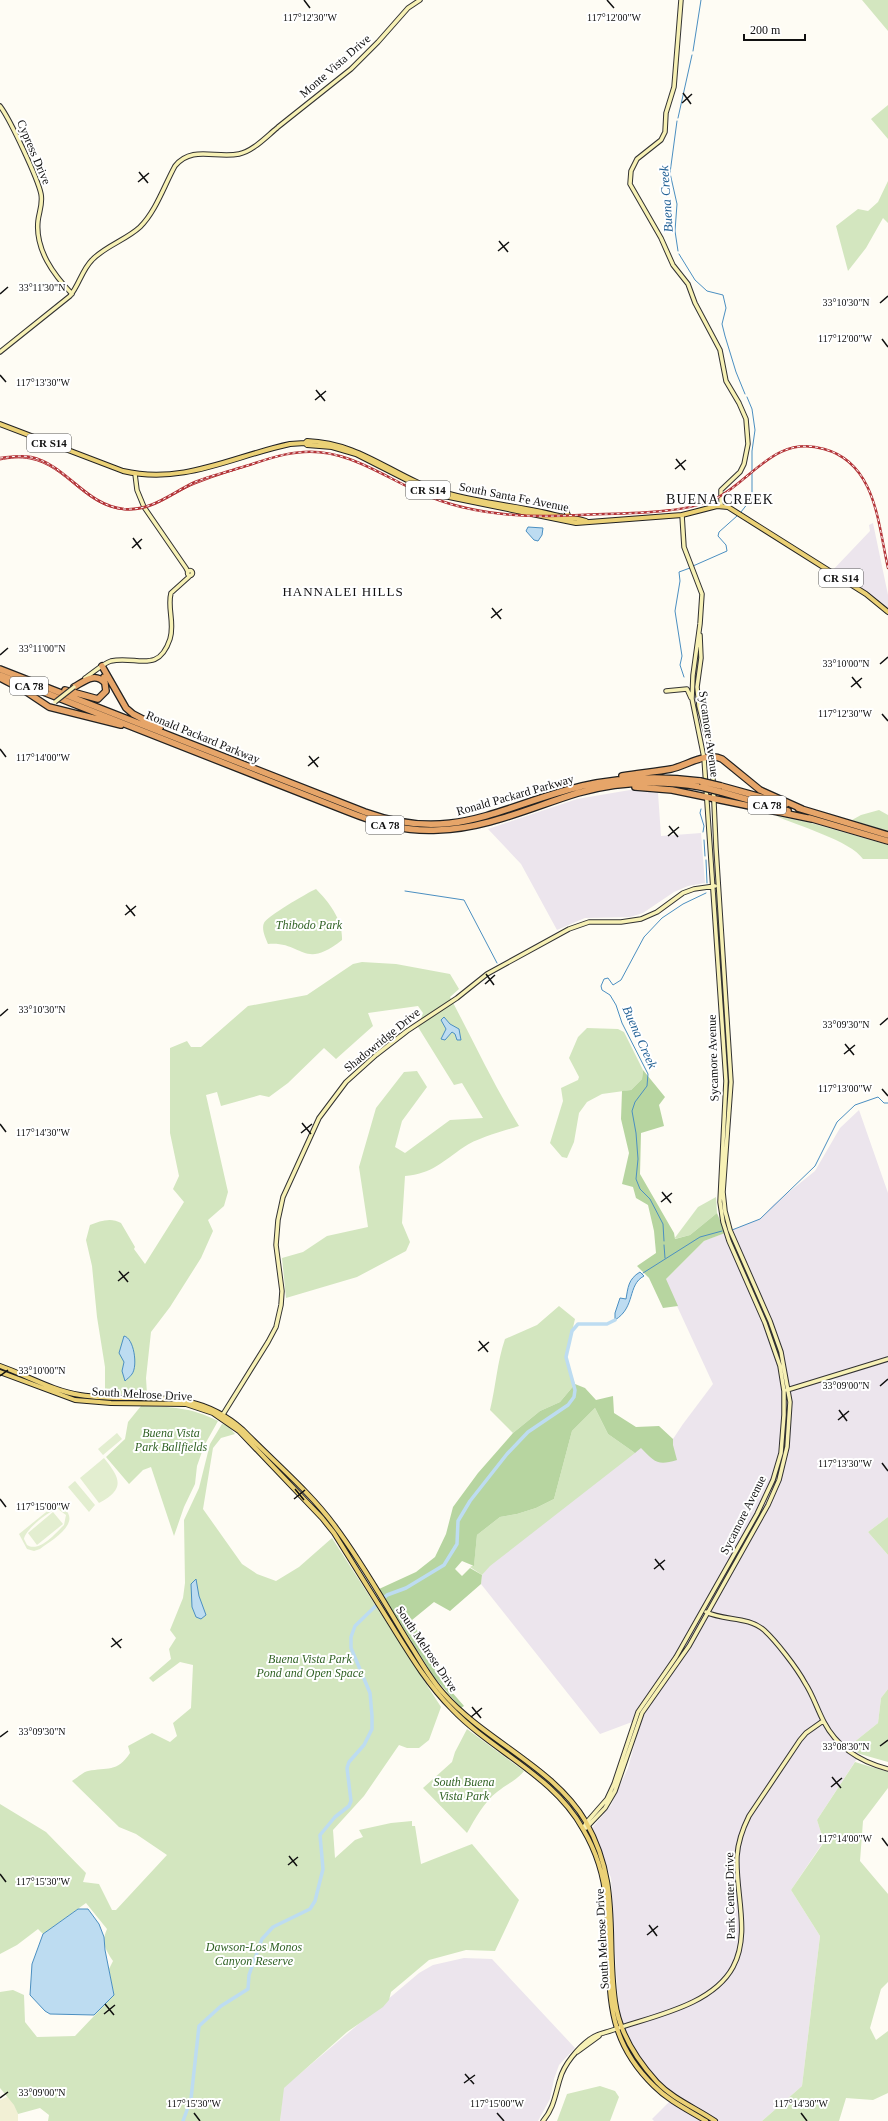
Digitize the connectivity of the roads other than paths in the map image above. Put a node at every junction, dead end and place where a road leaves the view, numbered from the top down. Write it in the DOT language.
graph roads {
  1 [pos="420,0"];
  2 [pos="681,0"];
  3 [pos="0,106"];
  4 [pos="72,294"];
  5 [pos="0,352"];
  6 [pos="0,424"];
  7 [pos="305,443"];
  8 [pos="135,474"];
  9 [pos="721,506"];
  10 [pos="567,507"];
  11 [pos="514,510"];
  12 [pos="682,515"];
  13 [pos="560,516"];
  14 [pos="569,518"];
  15 [pos="586,522"];
  16 [pos="888,612"];
  17 [pos="700,631"];
  18 [pos="101,667"];
  19 [pos="0,669"];
  20 [pos="0,675"];
  21 [pos="0,678"];
  22 [pos="34,682"];
  23 [pos="74,687"];
  24 [pos="107,687"];
  25 [pos="666,691"];
  26 [pos="692,699"];
  27 [pos="49,707"];
  28 [pos="162,738"];
  29 [pos="177,738"];
  30 [pos="712,757"];
  31 [pos="704,758"];
  32 [pos="700,784"];
  33 [pos="618,785"];
  34 [pos="585,786"];
  35 [pos="721,789"];
  36 [pos="708,798"];
  37 [pos="715,799"];
  38 [pos="802,809"];
  39 [pos="812,819"];
  40 [pos="888,835"];
  41 [pos="888,840"];
  42 [pos="716,886"];
  43 [pos="888,1360"];
  44 [pos="0,1366"];
  45 [pos="0,1372"];
  46 [pos="788,1390"];
  47 [pos="784,1391"];
  48 [pos="223,1416"];
  49 [pos="349,1558"];
  50 [pos="363,1569"];
  51 [pos="704,1610"];
  52 [pos="708,1612"];
  53 [pos="662,1681"];
  54 [pos="823,1721"];
  55 [pos="888,1769"];
  56 [pos="586,1823"];
  57 [pos="583,1828"];
  58 [pos="588,1828"];
  59 [pos="622,2027"];
  60 [pos="618,2028"];
  61 [pos="699,2114"];
  62 [pos="543,2121"];
  63 [pos="706,2121"];
  64 [pos="715,2121"];
  1 -- 4 [label="main road, Monte Vista Drive"];
  2 -- 9 [label="main road"];
  3 -- 4 [label="main road, Cypress Drive"];
  4 -- 5 [label="main road, Monte Vista Drive"];
  6 -- 8 [label="main road, South Santa Fe Avenue / CR S14"];
  7 -- 8 [label="main road, South Santa Fe Avenue / CR S14"];
  7 -- 11 [label="main road, South Santa Fe Avenue / CR S14"];
  7 -- 13 [label="main road, South Santa Fe Avenue / CR S14"];
  8 -- 18 [label="main road"];
  9 -- 12 [label="main road, South Santa Fe Avenue / CR S14"];
  9 -- 16 [label="main road, CR S14"];
  10 -- 14 [label="main road"];
  11 -- 13 [label="main road"];
  11 -- 15 [label="main road, South Santa Fe Avenue / CR S14"];
  12 -- 15 [label="main road, South Santa Fe Avenue / CR S14"];
  12 -- 17 [label="main road"];
  13 -- 14 [label="main road, South Santa Fe Avenue / CR S14"];
  14 -- 15 [label="main road, South Santa Fe Avenue / CR S14"];
  17 -- 26 [label="main road, Sycamore Avenue"];
  17 -- 30 [label="main road, Sycamore Avenue"];
  18 -- 23 [label="main road"];
  18 -- 24 [label="highway"];
  18 -- 29 [label="highway"];
  19 -- 22 [label="highway, Ronald Packard Parkway / CA 78"];
  20 -- 28 [label="highway, Ronald Packard Parkway / CA 78"];
  21 -- 27 [label="highway"];
  22 -- 24 [label="highway"];
  22 -- 29 [label="highway, Ronald Packard Parkway / CA 78"];
  23 -- 24 [label="highway"];
  23 -- 27 [label="main road, bridge"];
  25 -- 26 [label="main road"];
  26 -- 31 [label="main road, Sycamore Avenue"];
  27 -- 28 [label="highway"];
  28 -- 33 [label="highway, Ronald Packard Parkway / CA 78"];
  29 -- 34 [label="highway, Ronald Packard Parkway / CA 78"];
  30 -- 31 [label="highway"];
  30 -- 37 [label="main road, Sycamore Avenue"];
  30 -- 38 [label="highway"];
  31 -- 34 [label="highway"];
  31 -- 36 [label="main road, Sycamore Avenue"];
  32 -- 33 [label="highway, Ronald Packard Parkway / CA 78"];
  32 -- 34 [label="highway, Ronald Packard Parkway / CA 78"];
  32 -- 35 [label="highway, Ronald Packard Parkway / CA 78, bridge"];
  33 -- 36 [label="highway"];
  35 -- 38 [label="highway, Ronald Packard Parkway / CA 78"];
  35 -- 39 [label="highway, Ronald Packard Parkway / CA 78"];
  36 -- 37 [label="highway"];
  36 -- 42 [label="main road, Sycamore Avenue"];
  37 -- 39 [label="highway"];
  37 -- 42 [label="main road, Sycamore Avenue"];
  38 -- 40 [label="highway, Ronald Packard Parkway / CA 78"];
  39 -- 41 [label="highway, Ronald Packard Parkway / CA 78"];
  42 -- 46 [label="main road, Sycamore Avenue"];
  42 -- 47 [label="main road, Sycamore Avenue"];
  42 -- 48 [label="main road, Shadowridge Drive"];
  43 -- 46 [label="main road"];
  44 -- 48 [label="main road, South Melrose Drive"];
  45 -- 48 [label="main road, South Melrose Drive"];
  46 -- 47 [label="main road"];
  46 -- 52 [label="main road, Sycamore Avenue"];
  47 -- 51 [label="main road, Sycamore Avenue"];
  48 -- 49 [label="main road, South Melrose Drive"];
  48 -- 50 [label="main road, South Melrose Drive"];
  49 -- 50 [label="main road"];
  49 -- 57 [label="main road, South Melrose Drive"];
  50 -- 56 [label="main road, South Melrose Drive"];
  51 -- 52 [label="main road"];
  51 -- 53 [label="main road, Sycamore Avenue"];
  52 -- 53 [label="main road, Sycamore Avenue"];
  52 -- 54 [label="main road"];
  53 -- 56 [label="main road, Sycamore Avenue"];
  53 -- 58 [label="main road"];
  54 -- 55 [label="main road"];
  54 -- 59 [label="main road, Park Center Drive"];
  56 -- 57 [label="main road, Sycamore Avenue"];
  56 -- 58 [label="main road, South Melrose Drive"];
  57 -- 58 [label="main road"];
  57 -- 60 [label="main road, South Melrose Drive"];
  58 -- 59 [label="main road, South Melrose Drive"];
  59 -- 60 [label="main road, Park Center Drive"];
  59 -- 61 [label="main road, South Melrose Drive"];
  60 -- 61 [label="main road, South Melrose Drive"];
  60 -- 62 [label="main road, Park Center Drive"];
  61 -- 63 [label="main road"];
  61 -- 64 [label="main road"];
}
